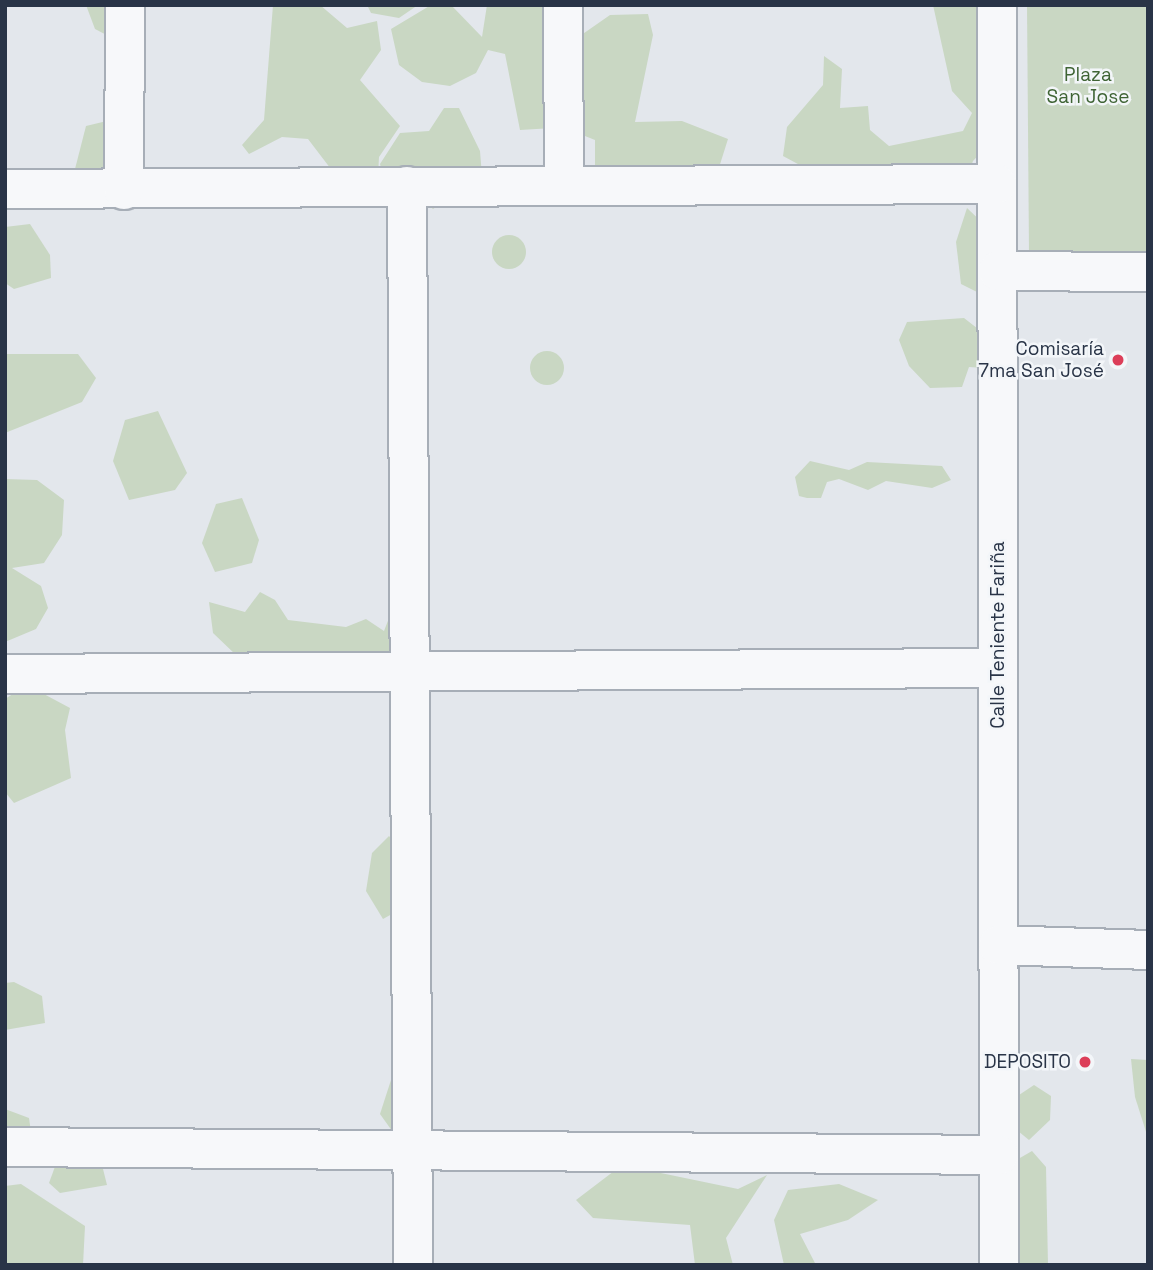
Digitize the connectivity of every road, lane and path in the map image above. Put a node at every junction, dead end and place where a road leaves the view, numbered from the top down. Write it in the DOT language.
graph roads {
  1 [pos="125,5"];
  2 [pos="563,5"];
  3 [pos="997,5"];
  4 [pos="997,184"];
  5 [pos="407,186"];
  6 [pos="564,186"];
  7 [pos="5,190"];
  8 [pos="124,190"];
  9 [pos="998,271"];
  10 [pos="1148,272"];
  11 [pos="998,668"];
  12 [pos="411,672"];
  13 [pos="5,674"];
  14 [pos="998,945"];
  15 [pos="1148,950"];
  16 [pos="5,1147"];
  17 [pos="414,1152"];
  18 [pos="999,1155"];
  19 [pos="413,1265"];
  20 [pos="999,1265"];
  1 -- 8 [label="street"];
  2 -- 6 [label="street"];
  3 -- 4 [label="street, Calle Teniente Fariña"];
  4 -- 6 [label="street"];
  4 -- 9 [label="street, Calle Teniente Fariña"];
  5 -- 6 [label="street"];
  5 -- 8 [label="street"];
  5 -- 12 [label="street"];
  7 -- 8 [label="street"];
  9 -- 10 [label="street"];
  9 -- 11 [label="street, Calle Teniente Fariña"];
  11 -- 12 [label="street"];
  11 -- 14 [label="street, Calle Teniente Fariña"];
  12 -- 13 [label="street"];
  12 -- 17 [label="street"];
  14 -- 15 [label="street"];
  14 -- 18 [label="street, Calle Teniente Fariña"];
  16 -- 17 [label="street"];
  17 -- 18 [label="street"];
  17 -- 19 [label="street"];
  18 -- 20 [label="street, Calle Teniente Fariña"];
}
